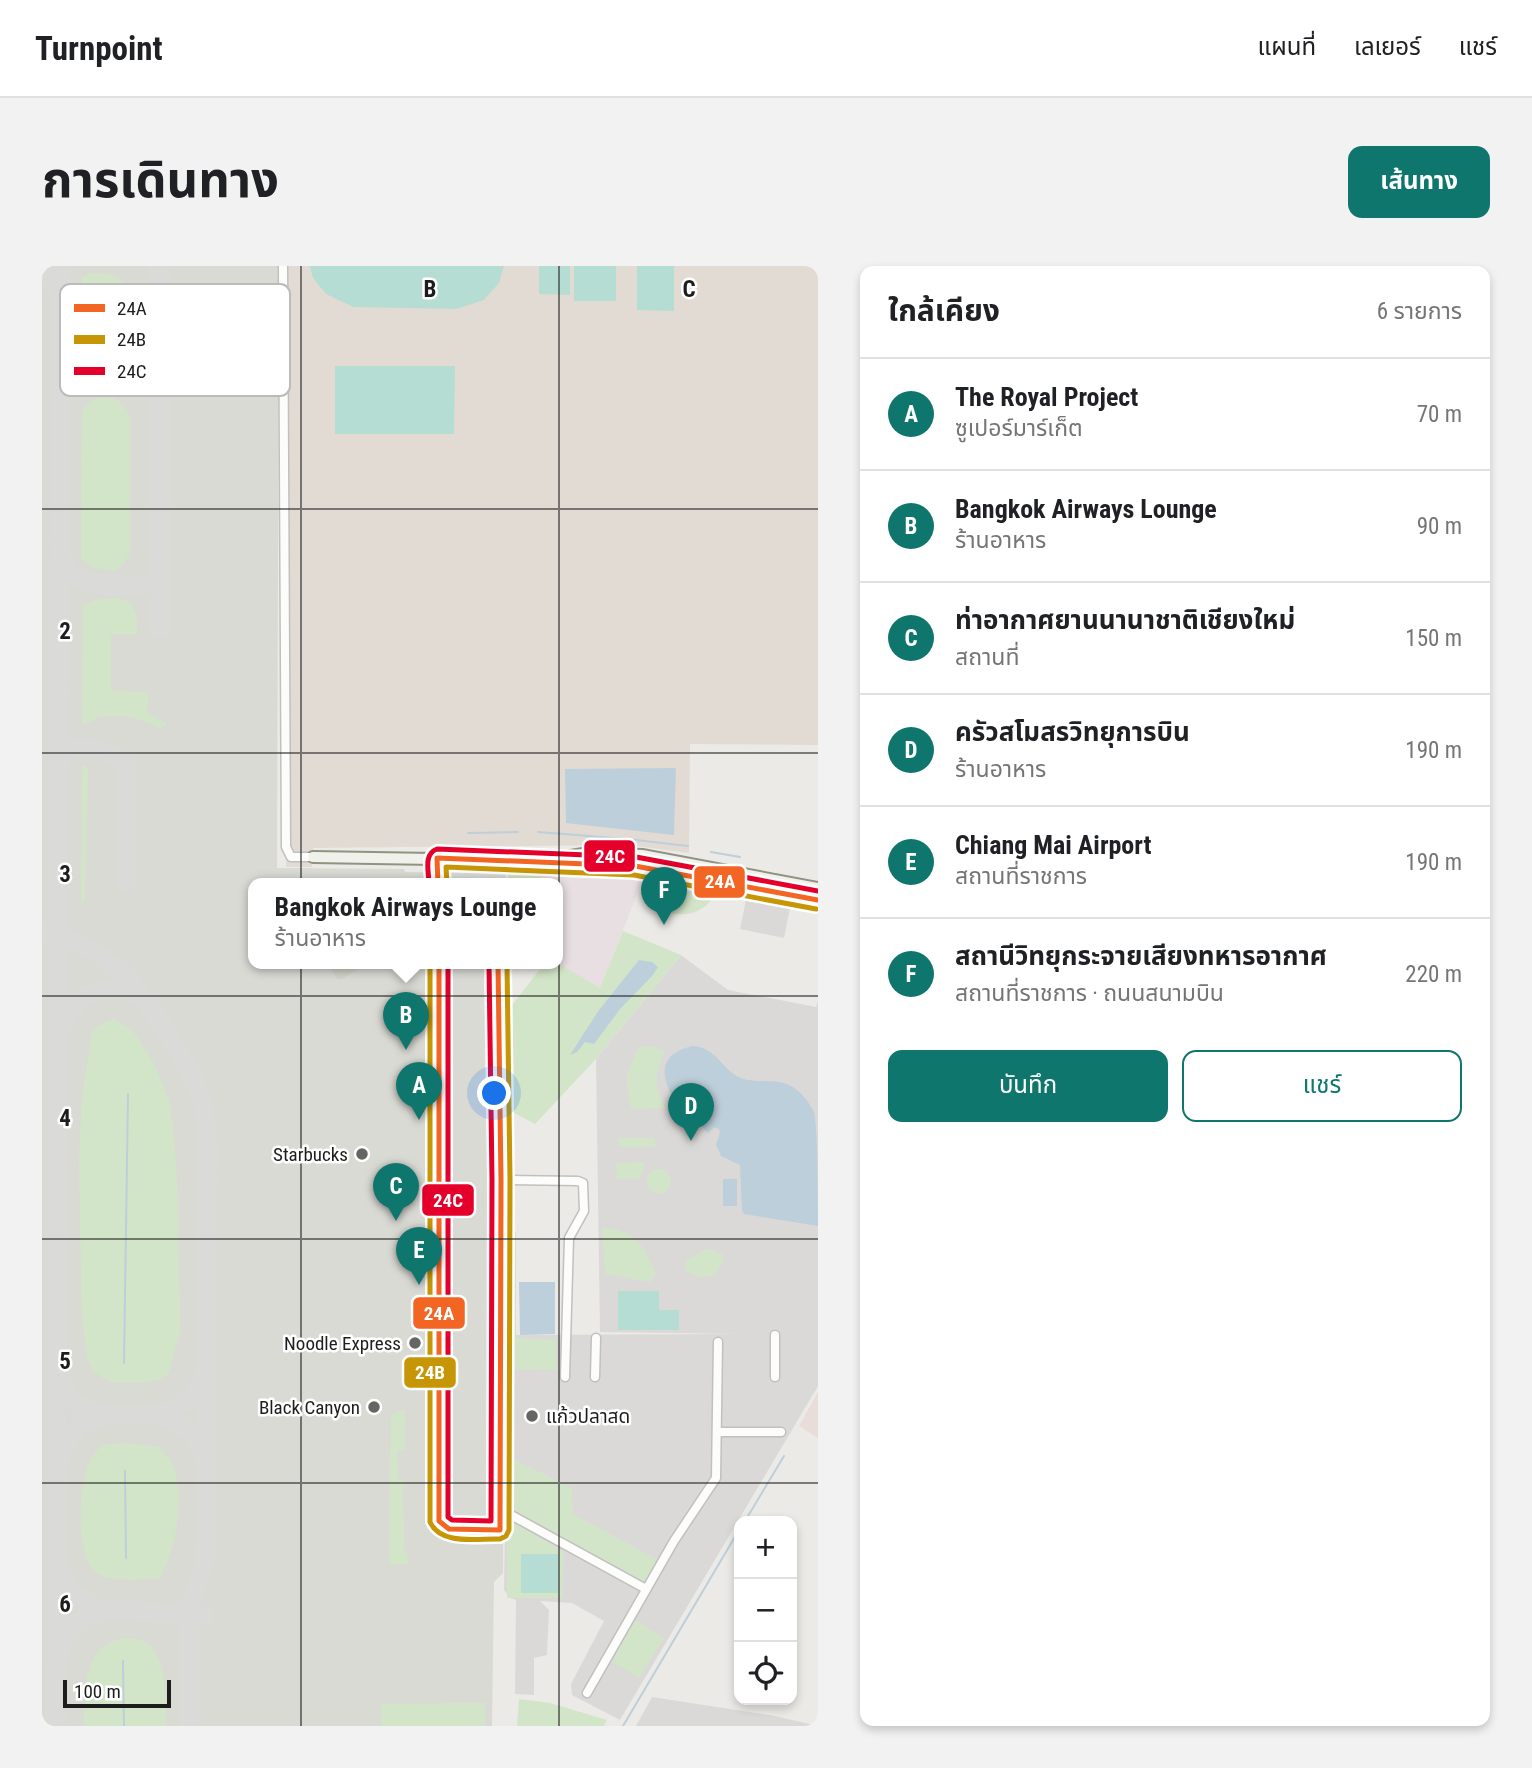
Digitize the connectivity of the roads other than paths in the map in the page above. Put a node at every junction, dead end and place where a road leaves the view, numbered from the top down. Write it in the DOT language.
graph roads {
  1 [pos="283,266"];
  2 [pos="283,284"];
  3 [pos="284,396"];
  4 [pos="313,857"];
  5 [pos="550,861"];
  6 [pos="818,888"];
  7 [pos="818,900"];
  8 [pos="501,1180"];
  9 [pos="775,1335"];
  10 [pos="596,1338"];
  11 [pos="718,1342"];
  12 [pos="565,1377"];
  13 [pos="596,1377"];
  14 [pos="775,1377"];
  15 [pos="717,1432"];
  16 [pos="780,1432"];
  17 [pos="500,1509"];
  18 [pos="646,1589"];
  19 [pos="587,1693"];
  1 -- 2 [label="street"];
  3 -- 4 [label="street"];
  4 -- 5 [label="main road"];
  5 -- 6 [label="main road"];
  5 -- 7 [label="main road"];
  8 -- 12 [label="street"];
  9 -- 14 [label="street"];
  10 -- 13 [label="street"];
  11 -- 15 [label="street"];
  15 -- 16 [label="street"];
  15 -- 18 [label="street"];
  17 -- 18 [label="street"];
  18 -- 19 [label="street"];
}
